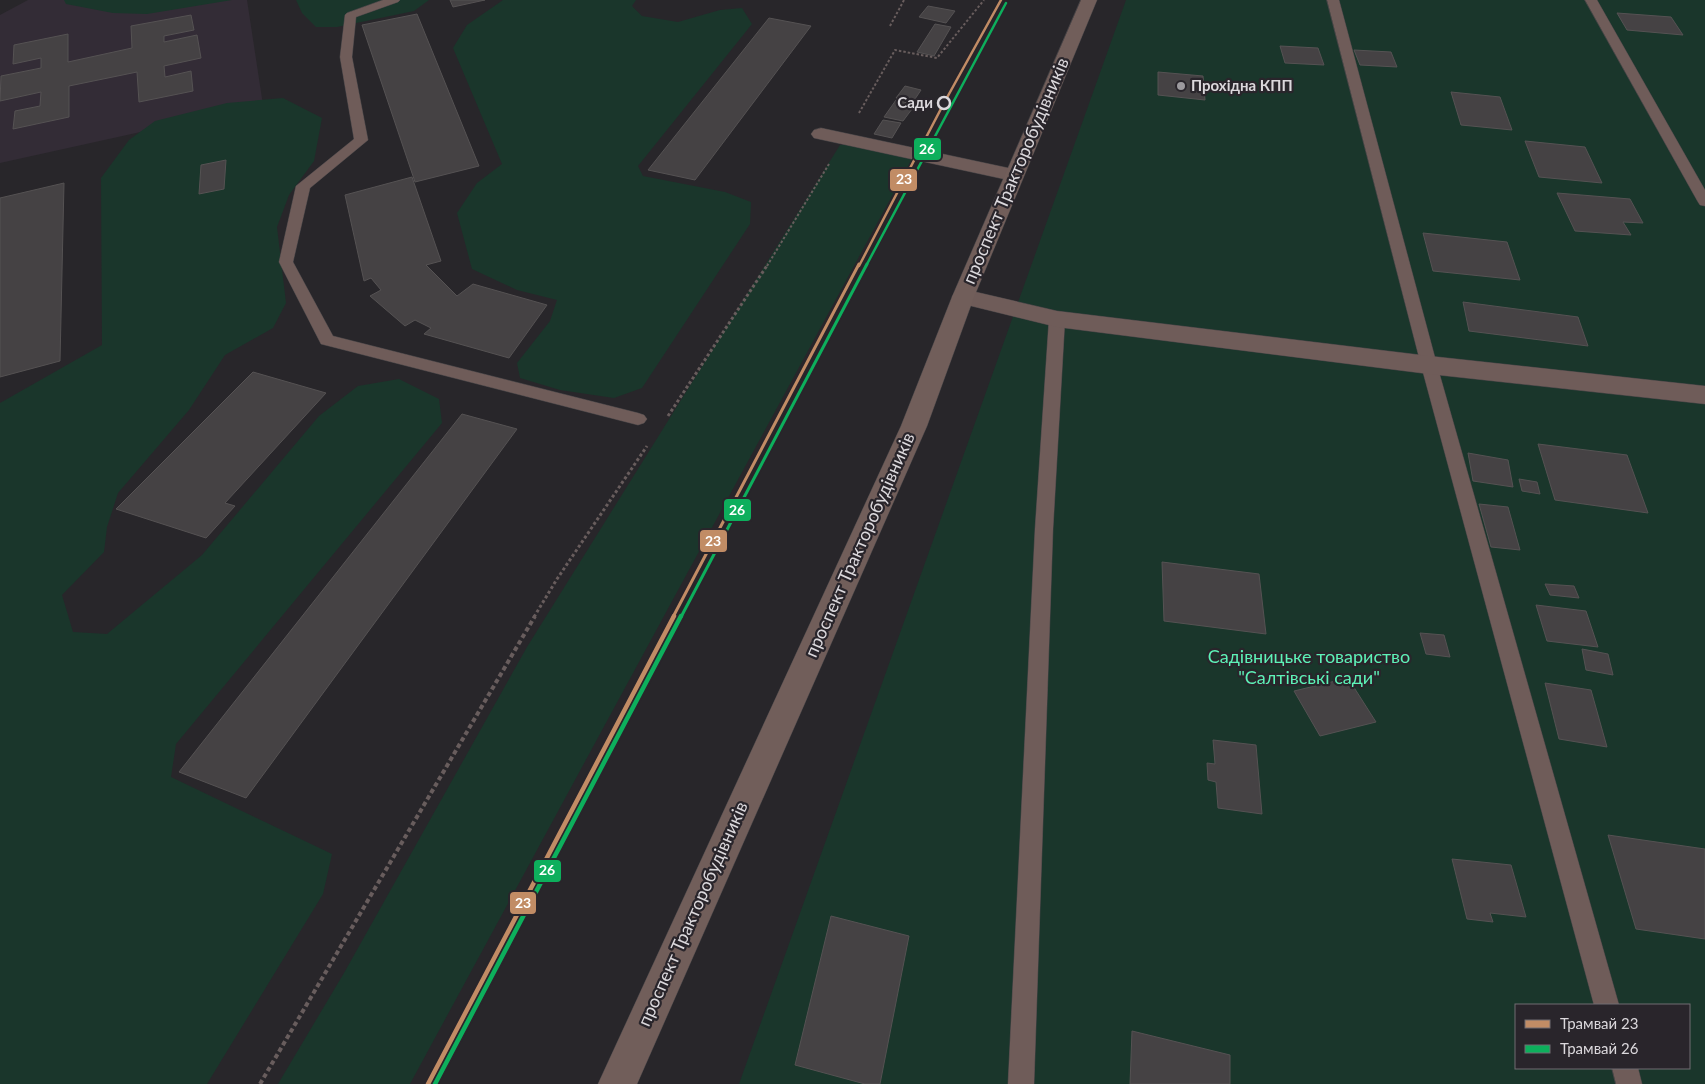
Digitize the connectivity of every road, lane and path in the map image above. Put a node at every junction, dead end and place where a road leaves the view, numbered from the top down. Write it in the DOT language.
graph roads {
  1 [pos="394,0"];
  2 [pos="904,0"];
  3 [pos="984,0"];
  4 [pos="1089,0"];
  5 [pos="1333,0"];
  6 [pos="1591,0"];
  7 [pos="890,26"];
  8 [pos="822,134"];
  9 [pos="844,138"];
  10 [pos="1013,175"];
  11 [pos="1705,202"];
  12 [pos="963,297"];
  13 [pos="1057,319"];
  14 [pos="1429,366"];
  15 [pos="1705,395"];
  16 [pos="667,417"];
  17 [pos="638,419"];
  18 [pos="650,441"];
  19 [pos="1608,1004"];
  20 [pos="1625,1069"];
  21 [pos="260,1084"];
  22 [pos="617,1084"];
  23 [pos="1021,1084"];
  24 [pos="1630,1084"];
  1 -- 17 [label="lane"];
  2 -- 7 [label="path"];
  3 -- 9 [label="path"];
  4 -- 10 [label="main road, проспект Тракторобудівників"];
  5 -- 14 [label="lane"];
  6 -- 11 [label="lane"];
  8 -- 9 [label="street"];
  9 -- 10 [label="street"];
  9 -- 16 [label="path"];
  10 -- 12 [label="main road, проспект Тракторобудівників"];
  12 -- 13 [label="street"];
  12 -- 22 [label="main road, проспект Тракторобудівників"];
  13 -- 14 [label="street"];
  13 -- 23 [label="lane"];
  14 -- 15 [label="street"];
  14 -- 19 [label="lane"];
  18 -- 21 [label="path"];
  20 -- 24 [label="lane"];
}
